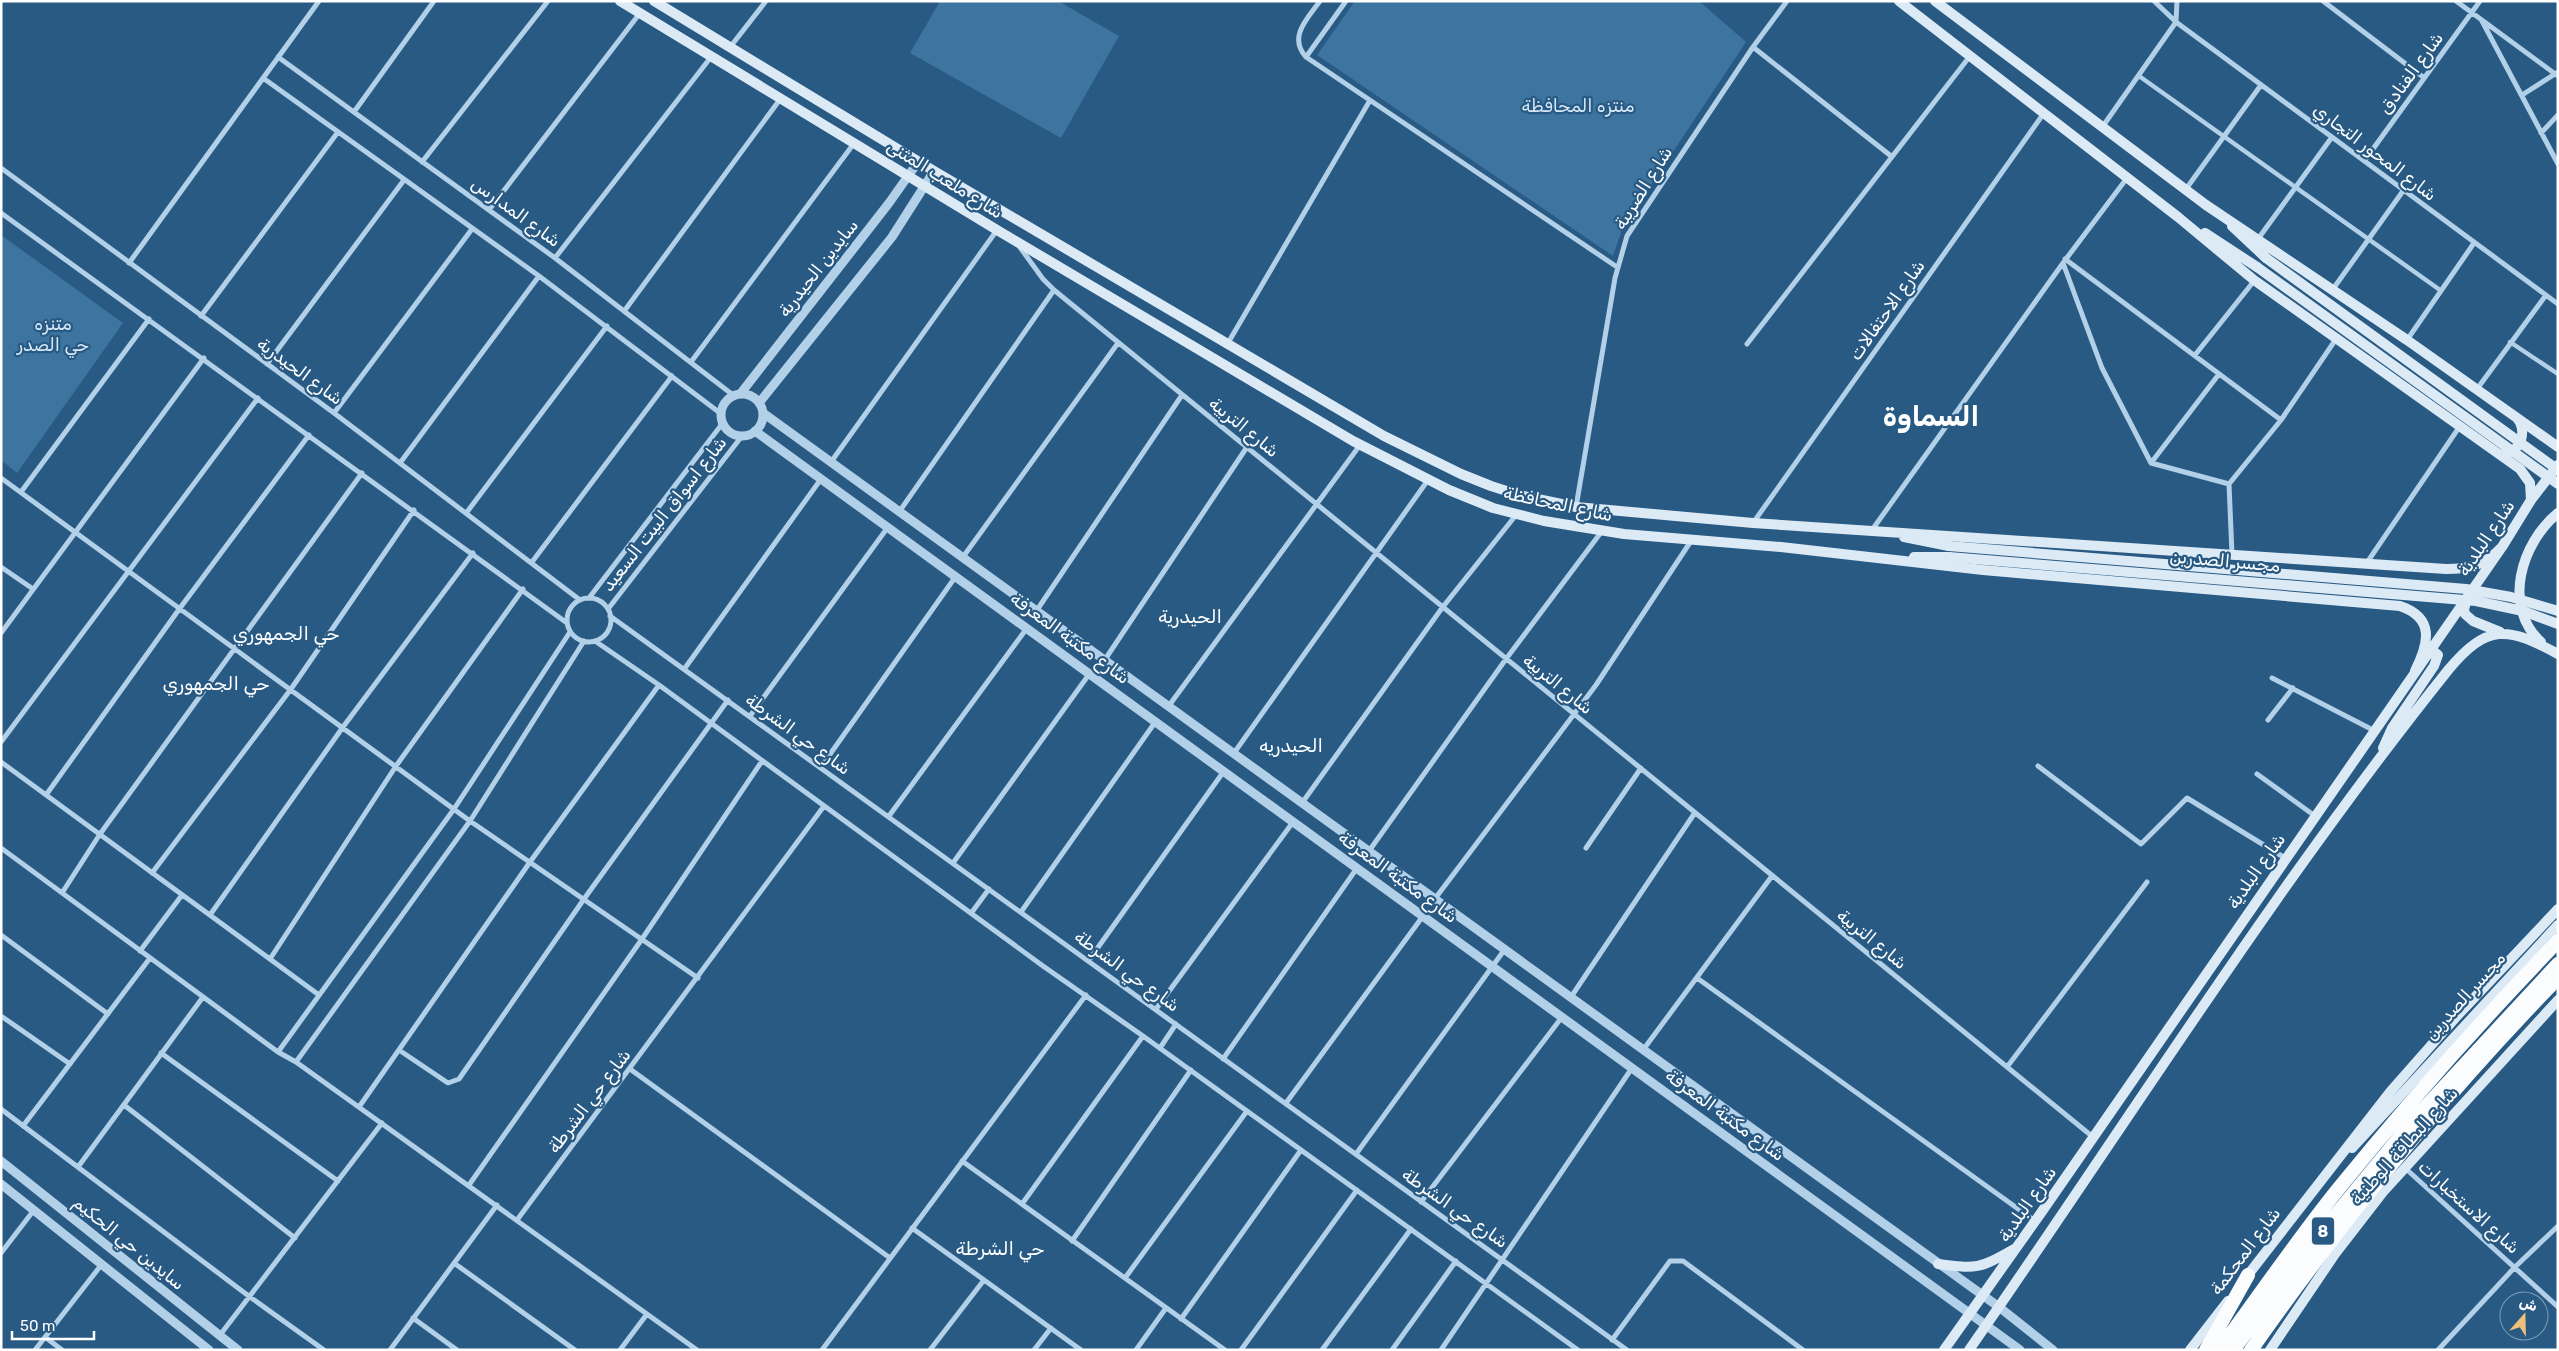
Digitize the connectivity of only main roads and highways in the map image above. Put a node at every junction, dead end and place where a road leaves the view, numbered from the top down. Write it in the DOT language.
graph roads {
  1 [pos="620,1"];
  2 [pos="654,1"];
  3 [pos="1899,1"];
  4 [pos="1935,1"];
  5 [pos="2206,205"];
  6 [pos="2178,217"];
  7 [pos="1263,366"];
  8 [pos="1254,382"];
  9 [pos="2511,413"];
  10 [pos="2558,447"];
  11 [pos="2490,448"];
  12 [pos="2558,465"];
  13 [pos="2558,470"];
  14 [pos="2558,484"];
  15 [pos="2531,500"];
  16 [pos="2558,514"];
  17 [pos="1887,532"];
  18 [pos="2502,547"];
  19 [pos="1885,558"];
  20 [pos="2470,591"];
  21 [pos="2558,611"];
  22 [pos="2558,624"];
  23 [pos="2515,636"];
  24 [pos="2558,654"];
  25 [pos="2423,659"];
  26 [pos="2415,670"];
  27 [pos="2374,767"];
  28 [pos="2558,909"];
  29 [pos="2558,925"];
  30 [pos="2558,941"];
  31 [pos="2558,964"];
  32 [pos="2558,978"];
  33 [pos="2558,1000"];
  34 [pos="2120,1098"];
  35 [pos="2133,1107"];
  36 [pos="2422,1120"];
  37 [pos="2327,1172"];
  38 [pos="2017,1247"];
  39 [pos="1938,1264"];
  40 [pos="2248,1275"];
  41 [pos="2226,1346"];
  42 [pos="1944,1350"];
  43 [pos="1969,1350"];
  44 [pos="2190,1350"];
  45 [pos="2206,1350"];
  46 [pos="2251,1350"];
  47 [pos="2270,1350"];
  1 -- 8 [label="main road, شارع ملعب المثنى"];
  2 -- 7 [label="main road, شارع ملعب المثنى"];
  3 -- 6 [label="main road"];
  4 -- 5 [label="main road"];
  5 -- 9 [label="main road"];
  5 -- 13 [label="main road, bridge"];
  6 -- 11 [label="main road"];
  6 -- 14 [label="main road, bridge"];
  7 -- 8 [label="main road"];
  7 -- 17 [label="main road, شارع المحافظة"];
  8 -- 19 [label="main road, شارع المحافظة"];
  9 -- 10 [label="main road"];
  9 -- 11 [label="main road"];
  11 -- 15 [label="main road"];
  12 -- 15 [label="main road, شارع البلدية"];
  15 -- 18 [label="main road, شارع البلدية"];
  16 -- 24 [label="main road"];
  17 -- 18 [label="main road"];
  17 -- 21 [label="main road, مجسر الصدرين, bridge"];
  18 -- 20 [label="main road, شارع البلدية"];
  19 -- 22 [label="main road, مجسر الصدرين, bridge"];
  19 -- 26 [label="main road"];
  20 -- 23 [label="main road"];
  20 -- 25 [label="main road, شارع البلدية"];
  23 -- 24 [label="main road"];
  23 -- 27 [label="main road, شارع البلدية"];
  25 -- 26 [label="main road, شارع البلدية"];
  25 -- 27 [label="main road"];
  26 -- 34 [label="main road, شارع البلدية"];
  27 -- 35 [label="main road, شارع البلدية"];
  28 -- 37 [label="main road, 8"];
  29 -- 37 [label="main road, مجسر الصدرين"];
  30 -- 41 [label="highway"];
  31 -- 36 [label="highway, 8"];
  32 -- 36 [label="highway, 8"];
  33 -- 47 [label="main road, شارع البطاقة الوطنية"];
  34 -- 35 [label="main road"];
  34 -- 38 [label="main road, شارع البلدية"];
  35 -- 43 [label="main road, شارع البلدية"];
  36 -- 41 [label="highway, 8"];
  36 -- 46 [label="highway, 8"];
  37 -- 40 [label="main road, شارع المحكمة / 8"];
  38 -- 39 [label="main road"];
  38 -- 42 [label="main road, شارع البلدية"];
  40 -- 44 [label="main road, شارع المحكمة / 8"];
  40 -- 45 [label="highway"];
}
